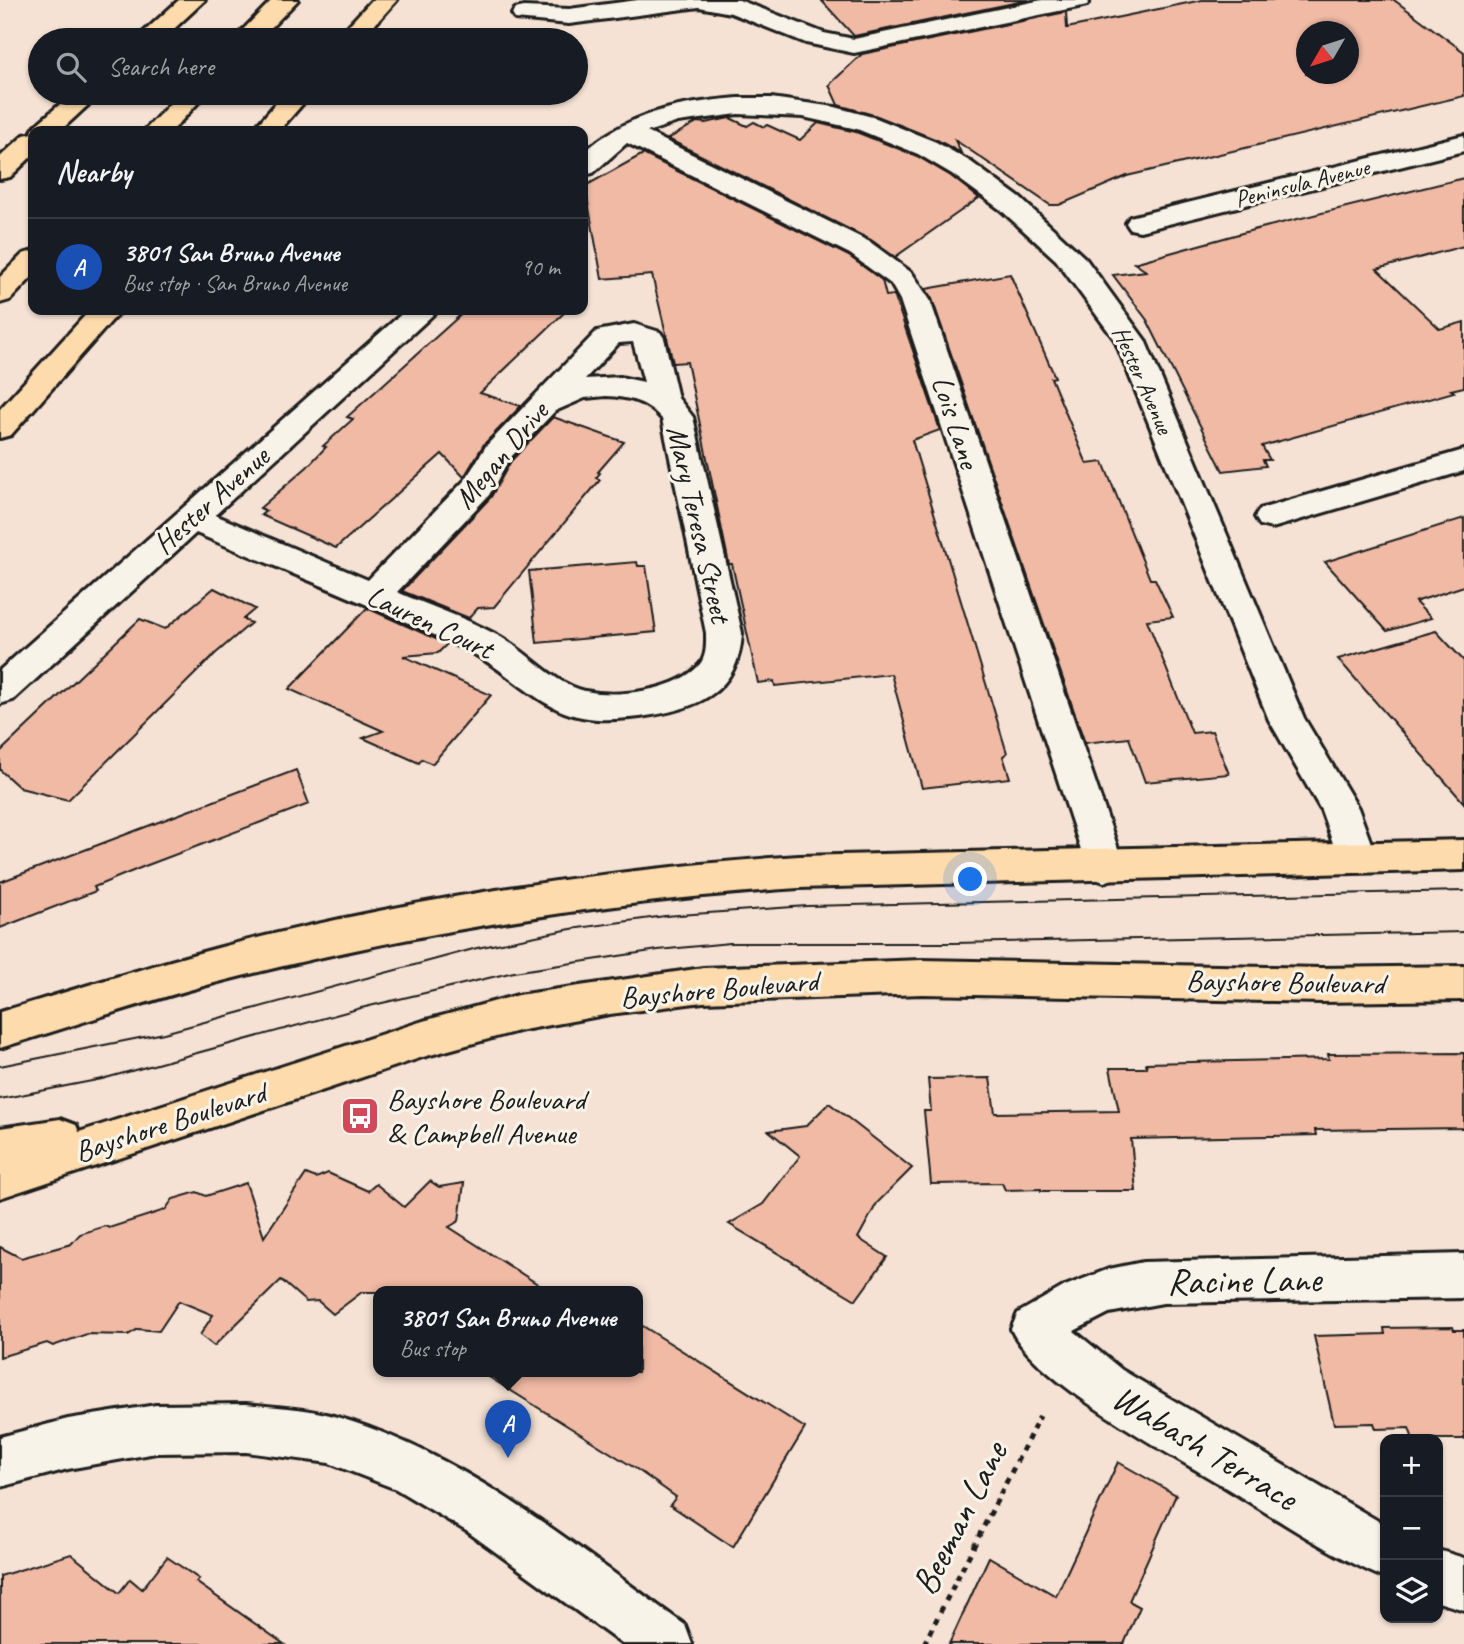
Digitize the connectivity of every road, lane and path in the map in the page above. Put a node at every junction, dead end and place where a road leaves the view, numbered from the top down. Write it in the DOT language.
graph roads {
  1 [pos="192,0"];
  2 [pos="286,0"];
  3 [pos="385,0"];
  4 [pos="699,0"];
  5 [pos="1078,0"];
  6 [pos="524,15"];
  7 [pos="160,28"];
  8 [pos="257,28"];
  9 [pos="358,28"];
  10 [pos="74,105"];
  11 [pos="182,105"];
  12 [pos="288,105"];
  13 [pos="51,126"];
  14 [pos="162,126"];
  15 [pos="269,126"];
  16 [pos="626,132"];
  17 [pos="1464,143"];
  18 [pos="28,146"];
  19 [pos="588,163"];
  20 [pos="0,171"];
  21 [pos="1140,223"];
  22 [pos="28,265"];
  23 [pos="0,294"];
  24 [pos="102,315"];
  25 [pos="417,315"];
  26 [pos="638,332"];
  27 [pos="663,400"];
  28 [pos="538,410"];
  29 [pos="0,428"];
  30 [pos="1464,460"];
  31 [pos="1272,517"];
  32 [pos="191,518"];
  33 [pos="374,595"];
  34 [pos="0,691"];
  35 [pos="668,700"];
  36 [pos="1464,855"];
  37 [pos="1356,857"];
  38 [pos="1104,866"];
  39 [pos="1464,983"];
  40 [pos="0,1030"];
  41 [pos="167,1122"];
  42 [pos="0,1148"];
  43 [pos="0,1178"];
  44 [pos="1464,1276"];
  45 [pos="1035,1329"];
  46 [pos="1041,1416"];
  47 [pos="0,1462"];
  48 [pos="1380,1550"];
  49 [pos="1443,1578"];
  50 [pos="1464,1584"];
  51 [pos="666,1644"];
  52 [pos="924,1644"];
  1 -- 7 [label="main road"];
  2 -- 8 [label="main road"];
  3 -- 9 [label="main road"];
  4 -- 5 [label="street"];
  4 -- 6 [label="street"];
  10 -- 13 [label="main road"];
  11 -- 14 [label="main road"];
  12 -- 15 [label="main road"];
  16 -- 19 [label="street, Hester Avenue"];
  16 -- 37 [label="street, Hester Avenue"];
  16 -- 38 [label="street, Lois Lane"];
  17 -- 21 [label="street, Peninsula Avenue"];
  18 -- 20 [label="main road"];
  22 -- 23 [label="main road"];
  24 -- 29 [label="main road"];
  25 -- 32 [label="street, Hester Avenue"];
  26 -- 27 [label="street, Mary Teresa Street"];
  26 -- 28 [label="street, Megan Drive"];
  27 -- 28 [label="street"];
  27 -- 35 [label="street, Mary Teresa Street"];
  28 -- 33 [label="street, Megan Drive"];
  30 -- 31 [label="street"];
  32 -- 33 [label="street, Lauren Court"];
  32 -- 34 [label="street, Hester Avenue"];
  33 -- 35 [label="street, Lauren Court"];
  36 -- 37 [label="main road"];
  37 -- 38 [label="main road"];
  38 -- 40 [label="main road"];
  39 -- 41 [label="main road, Bayshore Boulevard"];
  41 -- 42 [label="main road"];
  41 -- 43 [label="main road, Bayshore Boulevard"];
  44 -- 45 [label="street, Racine Lane"];
  45 -- 48 [label="street, Wabash Terrace"];
  46 -- 52 [label="path, Beeman Lane"];
  47 -- 51 [label="street"];
  49 -- 50 [label="street"];
}
